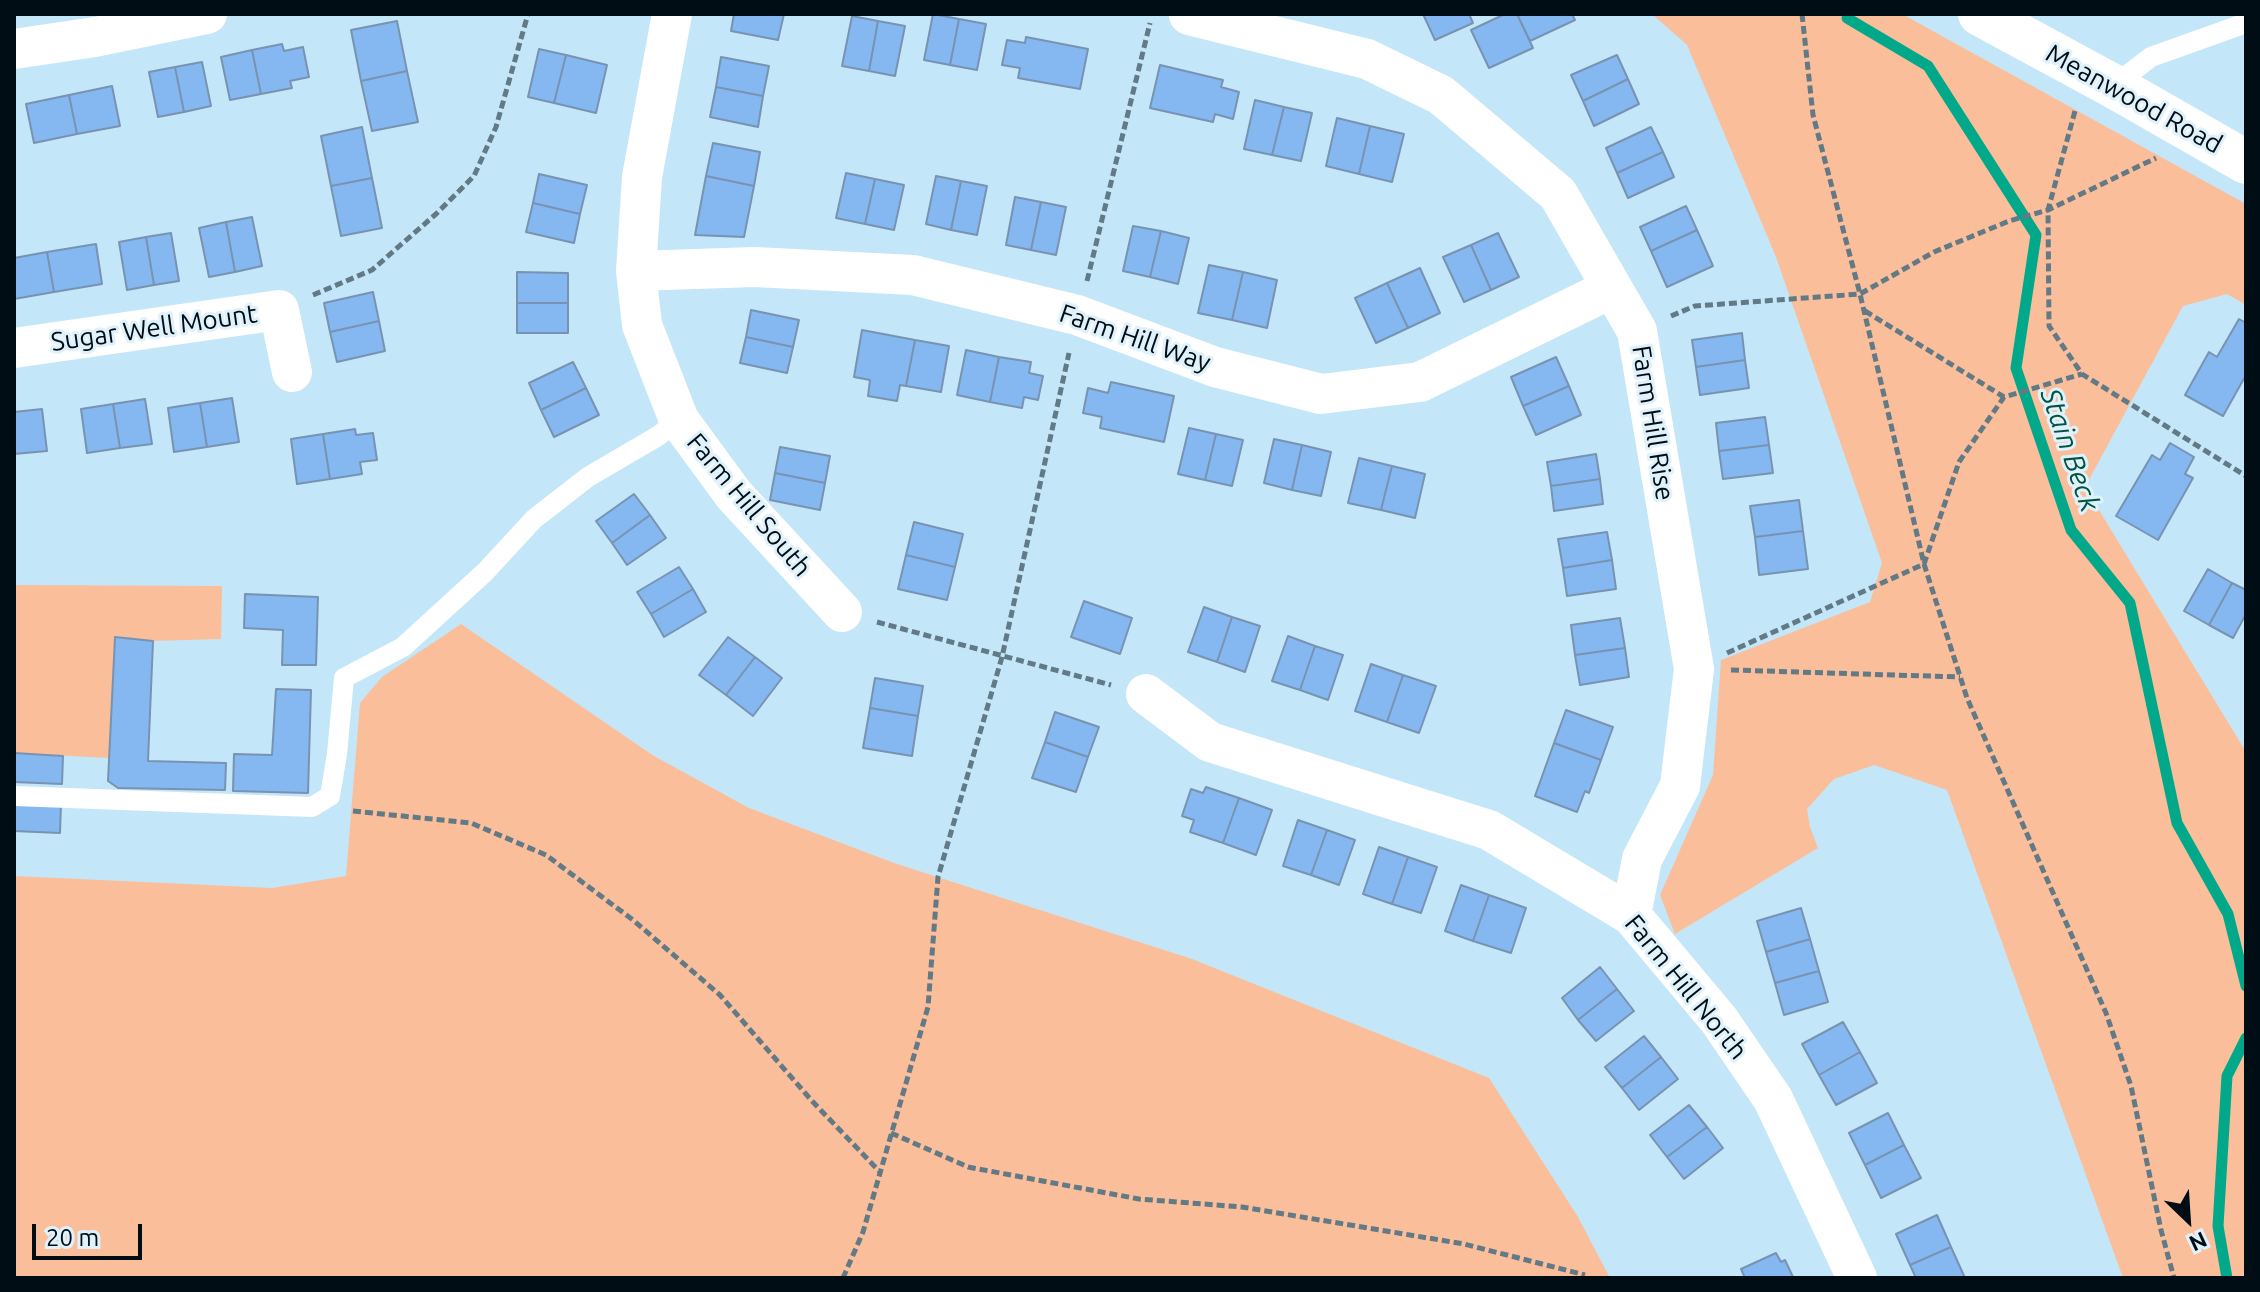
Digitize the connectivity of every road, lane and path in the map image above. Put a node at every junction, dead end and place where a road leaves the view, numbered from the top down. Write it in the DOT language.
graph roads {
  1 [pos="207,14"];
  2 [pos="528,14"];
  3 [pos="1802,14"];
  4 [pos="1980,14"];
  5 [pos="664,15"];
  6 [pos="1189,15"];
  7 [pos="2246,23"];
  8 [pos="1306,28"];
  9 [pos="14,49"];
  10 [pos="2100,79"];
  11 [pos="2202,136"];
  12 [pos="2246,162"];
  13 [pos="2048,210"];
  14 [pos="636,271"];
  15 [pos="1612,288"];
  16 [pos="1860,294"];
  17 [pos="279,310"];
  18 [pos="1864,311"];
  19 [pos="1637,331"];
  20 [pos="14,348"];
  21 [pos="292,372"];
  22 [pos="2082,374"];
  23 [pos="2004,397"];
  24 [pos="679,420"];
  25 [pos="2246,476"];
  26 [pos="1924,564"];
  27 [pos="842,612"];
  28 [pos="1002,657"];
  29 [pos="1694,669"];
  30 [pos="1960,677"];
  31 [pos="1146,694"];
  32 [pos="14,796"];
  33 [pos="312,807"];
  34 [pos="1631,915"];
  35 [pos="891,1133"];
  36 [pos="880,1172"];
  37 [pos="1585,1275"];
  38 [pos="843,1278"];
  39 [pos="1857,1278"];
  40 [pos="2174,1278"];
  1 -- 9 [label="street"];
  2 -- 17 [label="path"];
  3 -- 16 [label="path"];
  4 -- 10 [label="street, Meanwood Road"];
  5 -- 14 [label="street, Farm Hill South"];
  6 -- 8 [label="street, Farm Hill Rise"];
  7 -- 10 [label="lane"];
  8 -- 15 [label="street, Farm Hill Rise"];
  10 -- 11 [label="street, Meanwood Road"];
  10 -- 13 [label="path"];
  11 -- 12 [label="street, Meanwood Road"];
  11 -- 13 [label="path"];
  13 -- 16 [label="path"];
  13 -- 22 [label="path"];
  14 -- 15 [label="street, Farm Hill Way"];
  14 -- 24 [label="street, Farm Hill South"];
  15 -- 19 [label="street, Farm Hill Rise"];
  16 -- 18 [label="path"];
  16 -- 19 [label="path"];
  17 -- 20 [label="street, Sugar Well Mount"];
  17 -- 21 [label="street, Sugar Well Mount"];
  18 -- 23 [label="path"];
  18 -- 26 [label="path"];
  19 -- 29 [label="street, Farm Hill Rise"];
  22 -- 23 [label="path"];
  22 -- 25 [label="path"];
  23 -- 26 [label="path"];
  24 -- 27 [label="street, Farm Hill South"];
  24 -- 33 [label="lane"];
  26 -- 29 [label="path"];
  26 -- 30 [label="path"];
  27 -- 28 [label="path"];
  28 -- 31 [label="path"];
  28 -- 35 [label="path"];
  29 -- 30 [label="path"];
  29 -- 34 [label="street, Farm Hill Rise"];
  30 -- 40 [label="path"];
  31 -- 34 [label="street, Farm Hill North"];
  32 -- 33 [label="lane"];
  33 -- 36 [label="path"];
  34 -- 39 [label="street, Farm Hill North"];
  35 -- 36 [label="path"];
  35 -- 37 [label="path"];
  36 -- 38 [label="path"];
}
